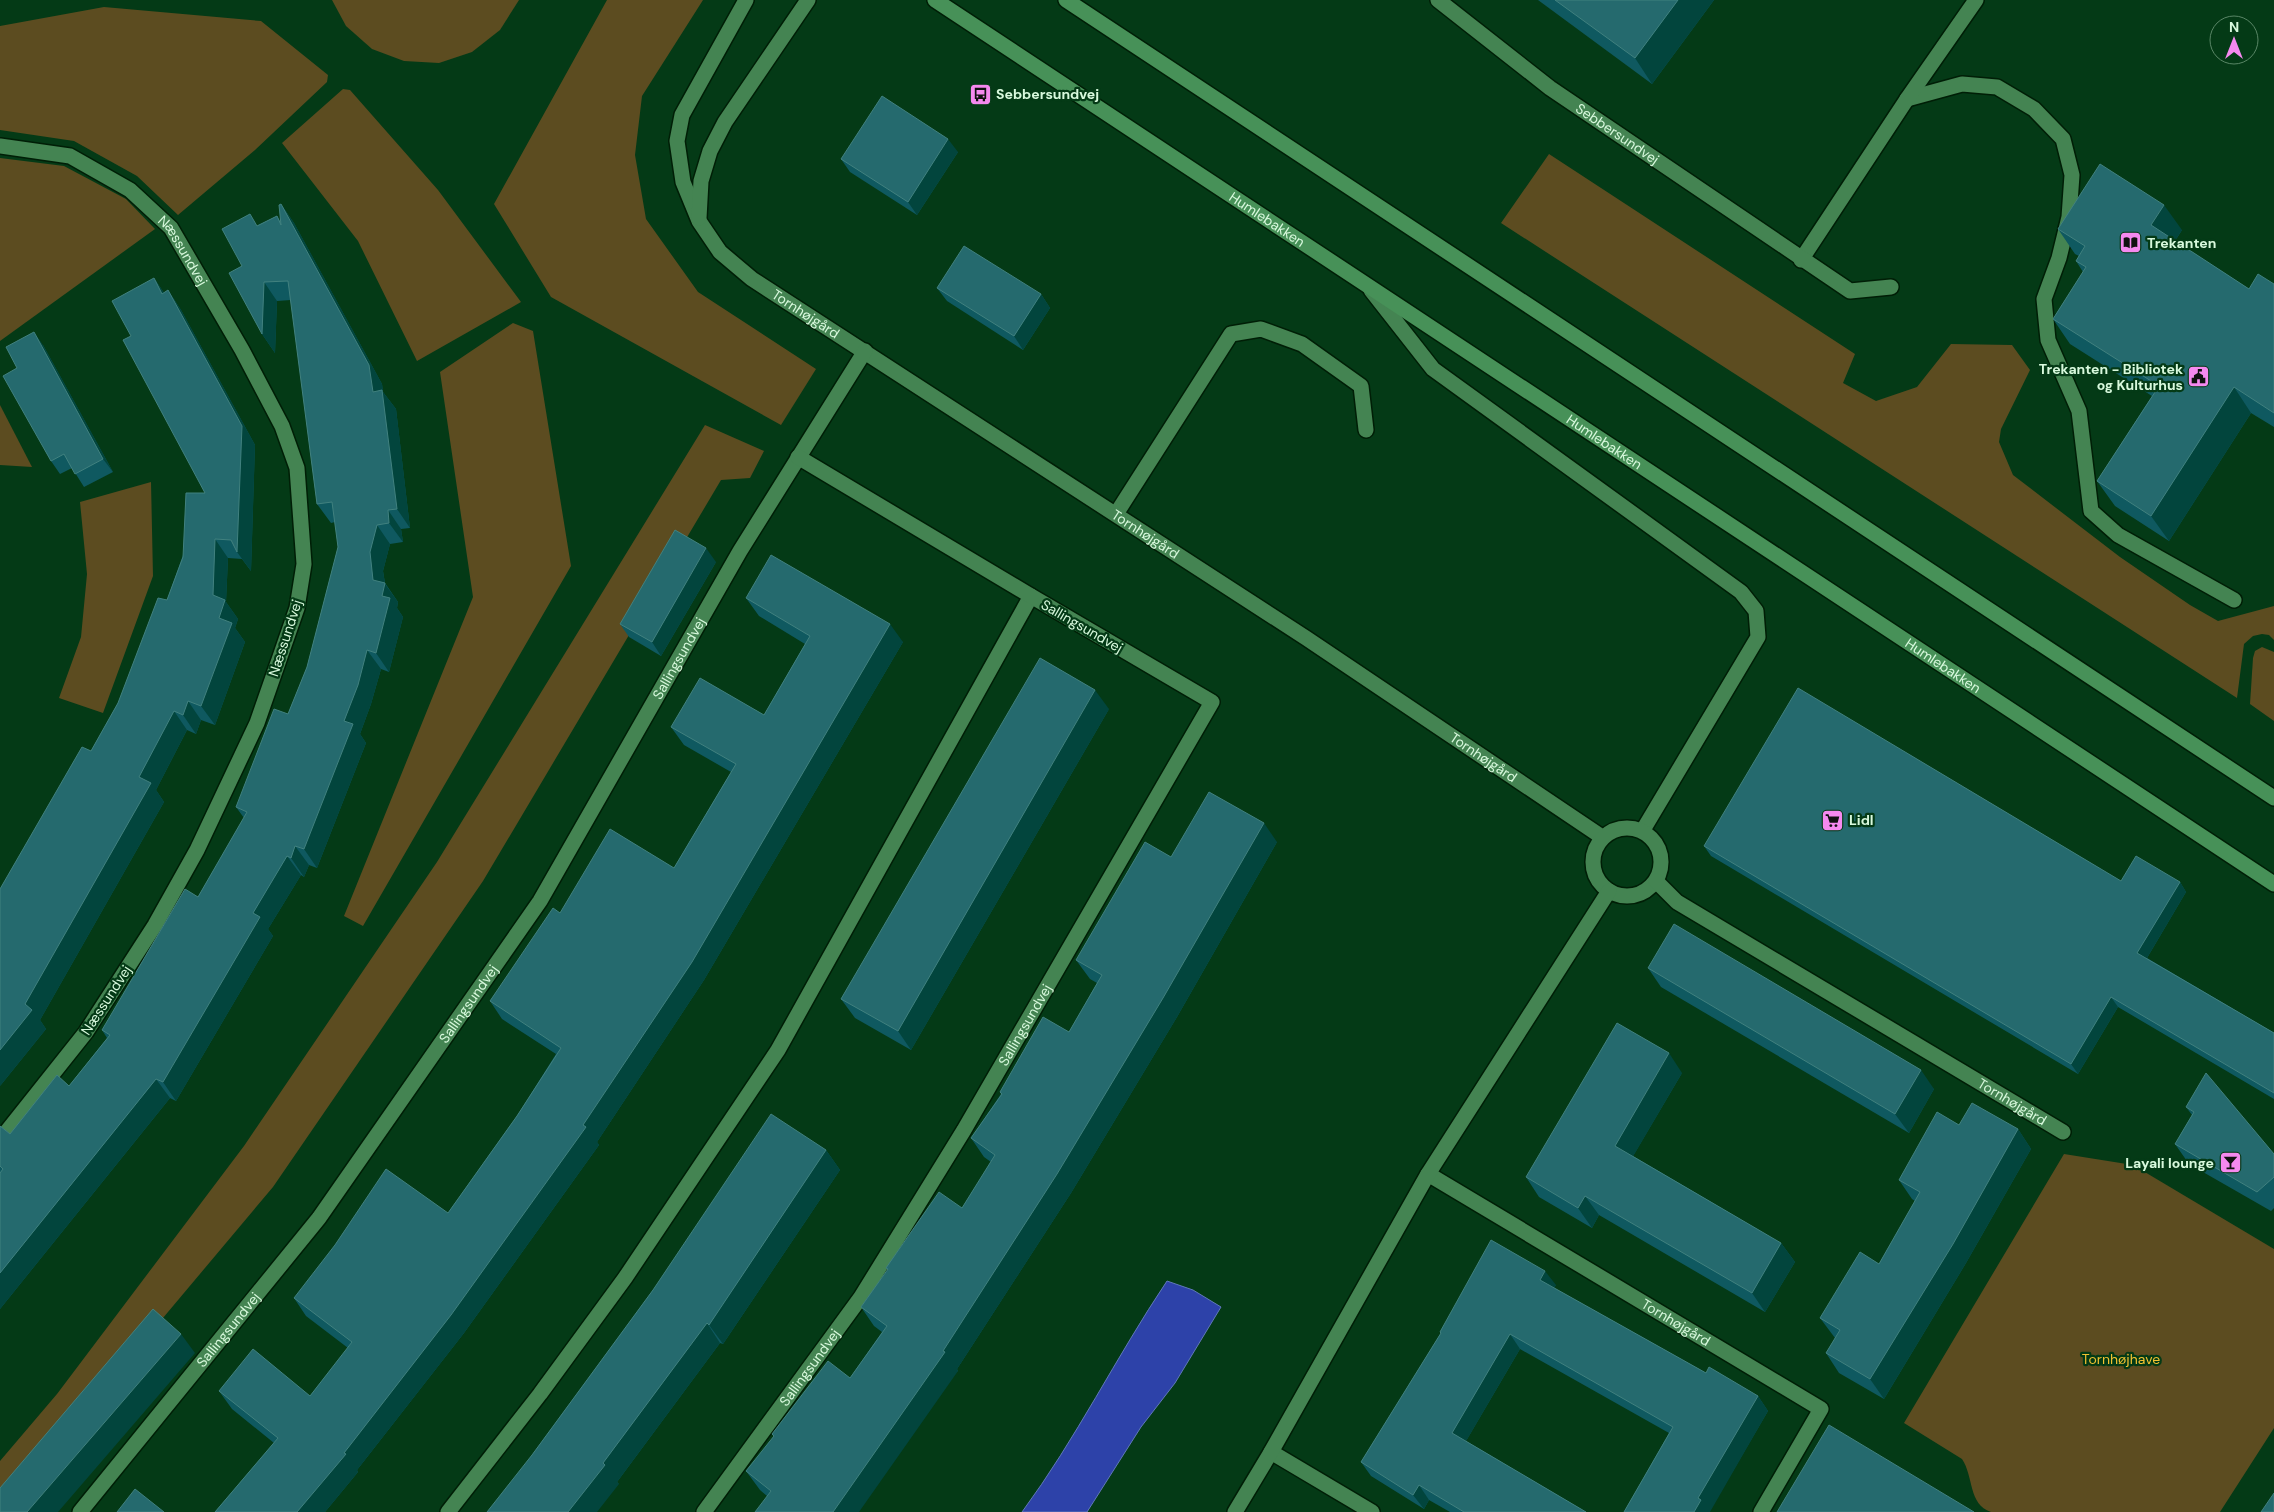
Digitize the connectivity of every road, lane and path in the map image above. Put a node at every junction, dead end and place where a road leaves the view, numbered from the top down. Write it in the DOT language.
graph roads {
  1 [pos="746,0"];
  2 [pos="808,0"];
  3 [pos="935,0"];
  4 [pos="1066,0"];
  5 [pos="1438,0"];
  6 [pos="1976,0"];
  7 [pos="1907,99"];
  8 [pos="0,146"];
  9 [pos="699,222"];
  10 [pos="1801,260"];
  11 [pos="1366,283"];
  12 [pos="1891,287"];
  13 [pos="865,351"];
  14 [pos="1366,430"];
  15 [pos="798,457"];
  16 [pos="1116,514"];
  17 [pos="1030,596"];
  18 [pos="2234,600"];
  19 [pos="2274,798"];
  20 [pos="1643,830"];
  21 [pos="1602,838"];
  22 [pos="1656,881"];
  23 [pos="2274,884"];
  24 [pos="1609,891"];
  25 [pos="2063,1132"];
  26 [pos="0,1140"];
  27 [pos="1428,1174"];
  28 [pos="1271,1452"];
  29 [pos="80,1512"];
  30 [pos="448,1512"];
  31 [pos="704,1512"];
  32 [pos="1235,1512"];
  33 [pos="1372,1512"];
  34 [pos="1761,1512"];
  1 -- 9 [label="street, Tornhøjgård"];
  2 -- 9 [label="street"];
  3 -- 11 [label="street, Humlebakken"];
  4 -- 19 [label="street"];
  5 -- 10 [label="street, Sebbersundvej"];
  6 -- 7 [label="street"];
  7 -- 10 [label="street"];
  7 -- 18 [label="street"];
  8 -- 26 [label="street, Næssundvej"];
  9 -- 13 [label="street, Tornhøjgård"];
  10 -- 12 [label="street, Sebbersundvej"];
  11 -- 20 [label="street"];
  11 -- 23 [label="street, Humlebakken"];
  13 -- 15 [label="street, Sallingsundvej"];
  13 -- 16 [label="street, Tornhøjgård"];
  14 -- 16 [label="street"];
  15 -- 17 [label="street, Sallingsundvej"];
  15 -- 29 [label="street, Sallingsundvej"];
  16 -- 21 [label="street, Tornhøjgård"];
  17 -- 30 [label="street, Sallingsundvej"];
  17 -- 31 [label="street, Sallingsundvej"];
  20 -- 21 [label="street"];
  20 -- 22 [label="street"];
  21 -- 24 [label="street"];
  22 -- 24 [label="street"];
  22 -- 25 [label="street, Tornhøjgård"];
  24 -- 27 [label="street"];
  27 -- 28 [label="street"];
  27 -- 34 [label="street, Tornhøjgård"];
  28 -- 32 [label="street"];
  28 -- 33 [label="street"];
}
